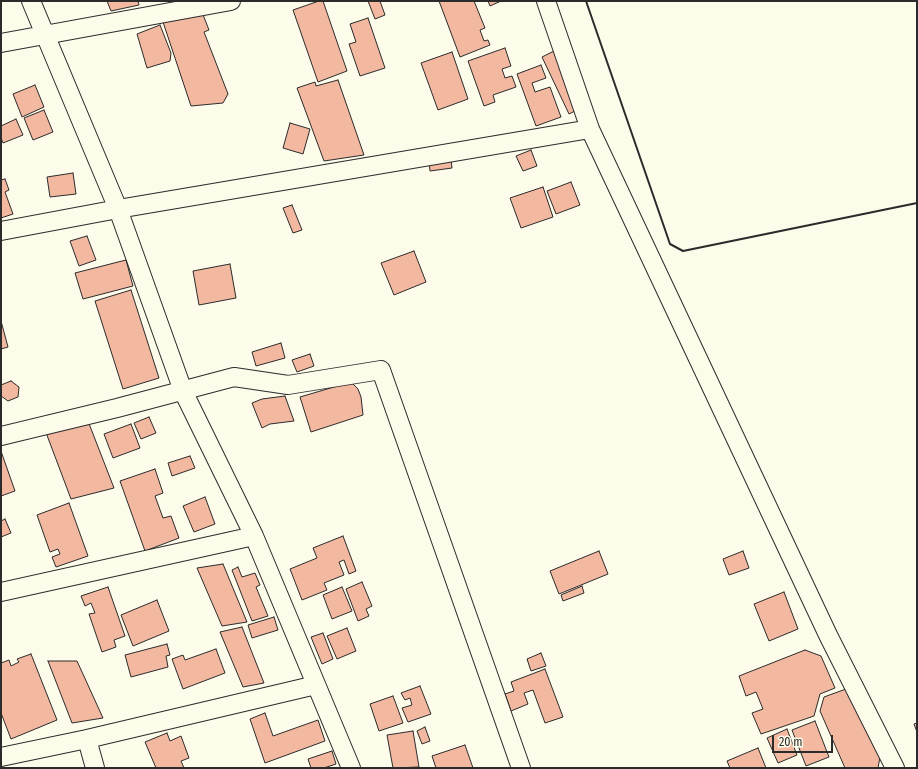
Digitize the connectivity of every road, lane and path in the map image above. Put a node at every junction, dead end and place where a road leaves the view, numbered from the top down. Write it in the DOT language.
graph roads {
  1 [pos="31,1"];
  2 [pos="231,1"];
  3 [pos="546,1"];
  4 [pos="204,3"];
  5 [pos="45,35"];
  6 [pos="1,43"];
  7 [pos="590,129"];
  8 [pos="118,209"];
  9 [pos="1,231"];
  10 [pos="182,391"];
  11 [pos="1,436"];
  12 [pos="254,536"];
  13 [pos="1,592"];
  14 [pos="316,686"];
  15 [pos="87,739"];
  16 [pos="1,757"];
  17 [pos="95,768"];
  18 [pos="351,768"];
  19 [pos="521,768"];
  20 [pos="895,768"];
  1 -- 5 [label="street"];
  2 -- 4 [label="street"];
  3 -- 7 [label="street"];
  4 -- 5 [label="street"];
  5 -- 6 [label="street"];
  5 -- 8 [label="street"];
  7 -- 8 [label="street"];
  7 -- 20 [label="street"];
  8 -- 9 [label="street"];
  8 -- 10 [label="street"];
  10 -- 11 [label="street"];
  10 -- 12 [label="street"];
  10 -- 19 [label="street"];
  12 -- 13 [label="street"];
  12 -- 14 [label="street"];
  14 -- 15 [label="street"];
  14 -- 18 [label="street"];
  15 -- 16 [label="street"];
  15 -- 17 [label="street"];
}
